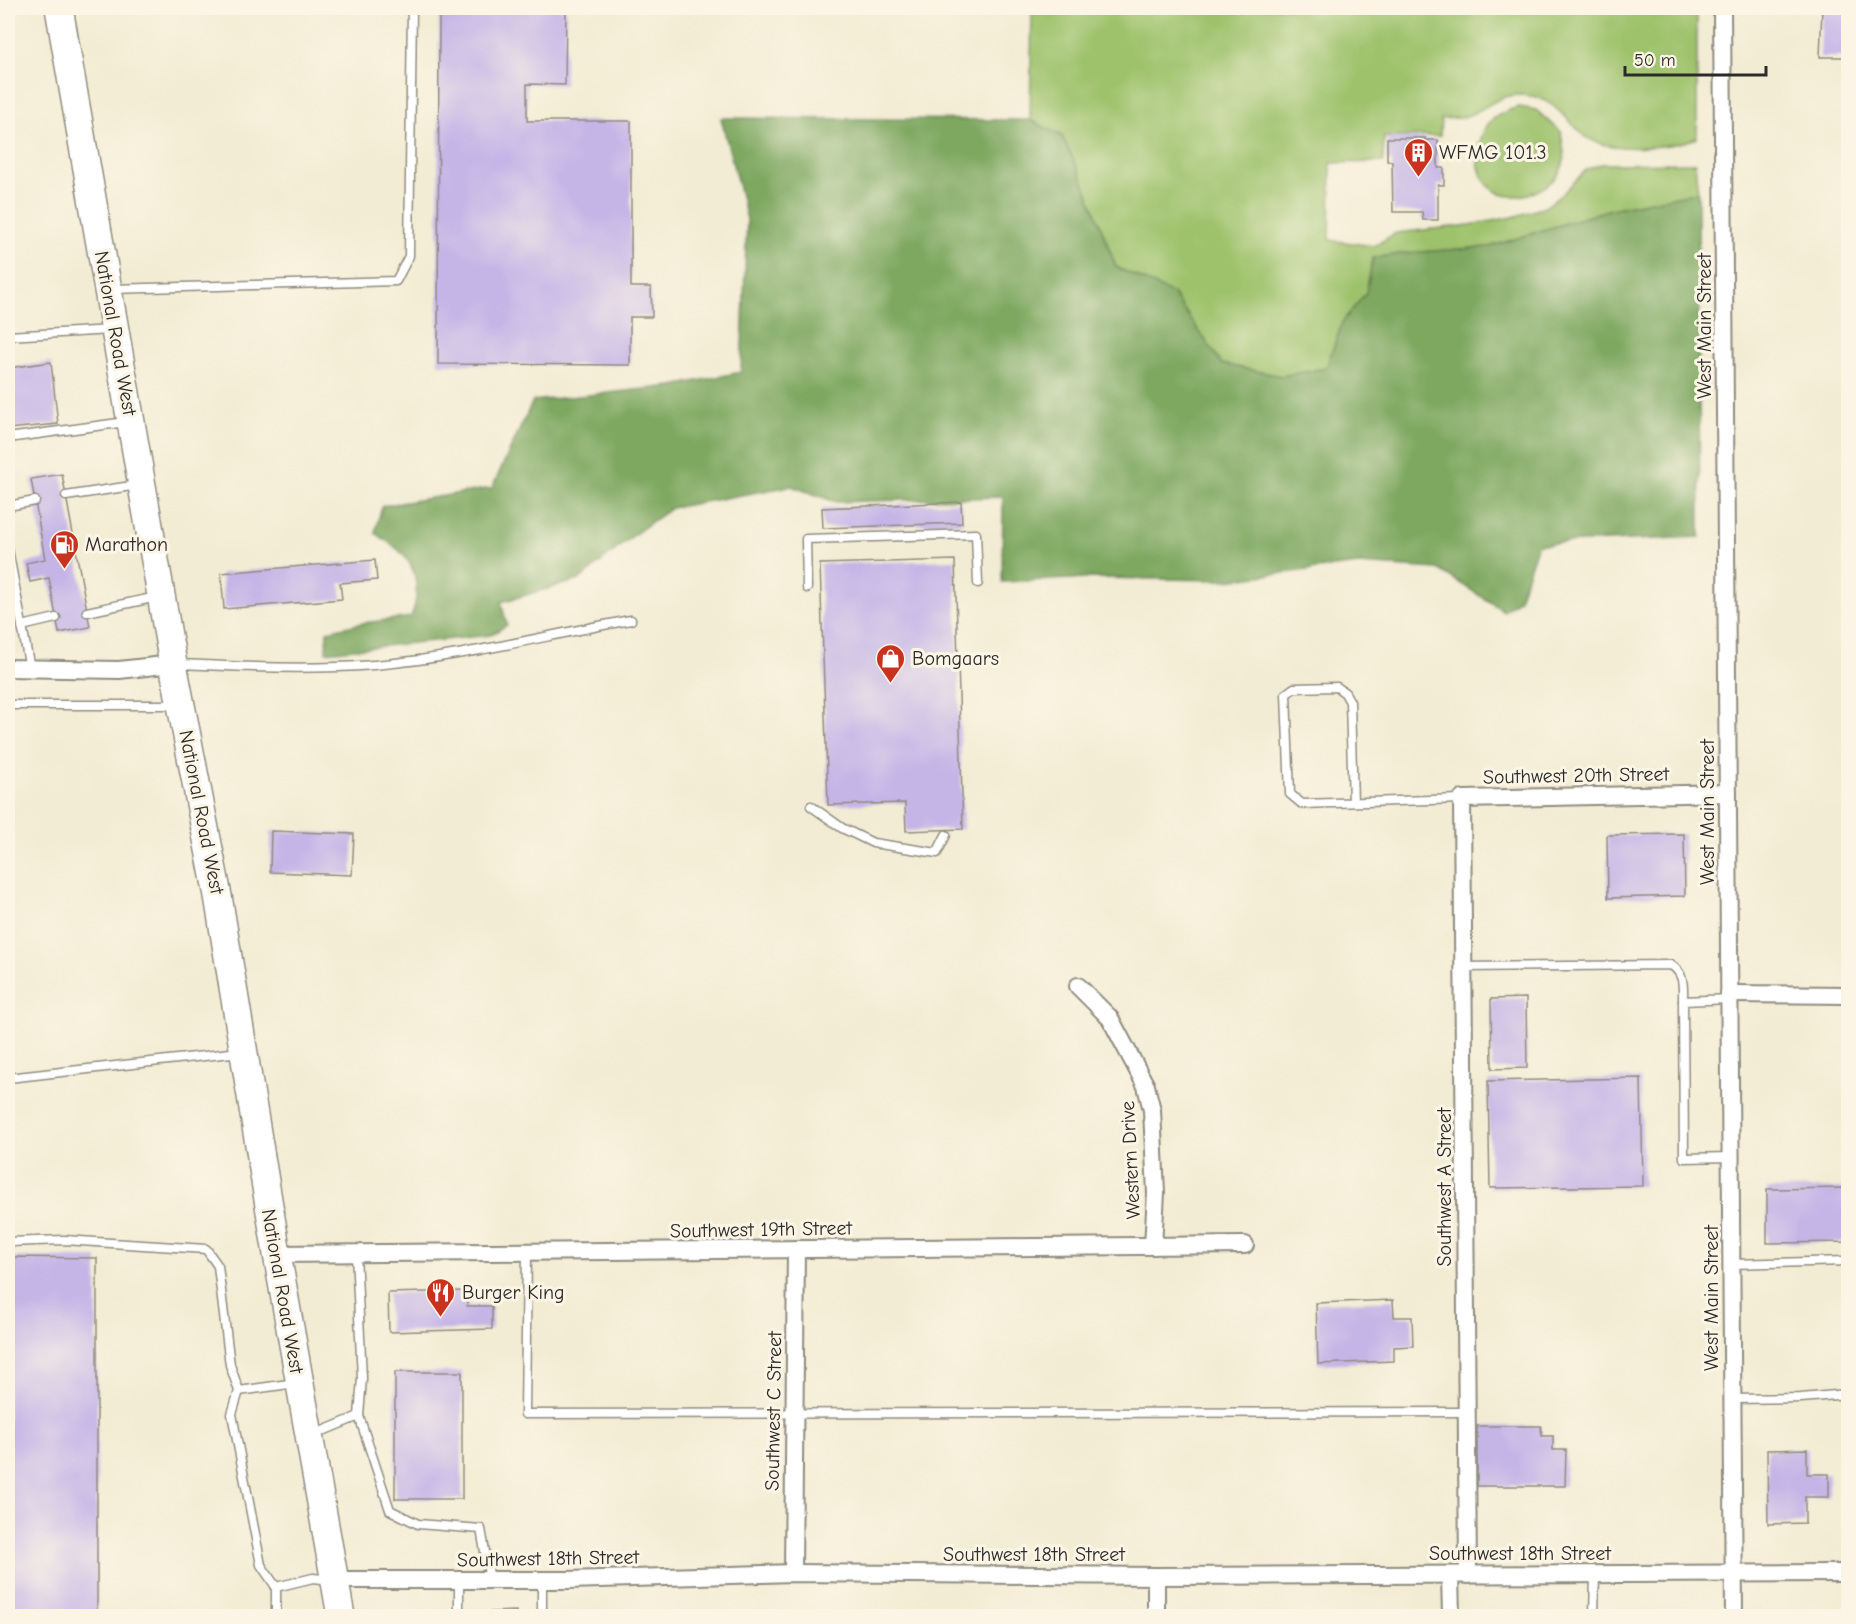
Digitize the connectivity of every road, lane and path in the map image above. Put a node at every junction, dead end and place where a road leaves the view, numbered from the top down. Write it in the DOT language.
graph roads {
  1 [pos="59,8"];
  2 [pos="412,8"];
  3 [pos="1722,8"];
  4 [pos="108,289"];
  5 [pos="115,330"];
  6 [pos="8,336"];
  7 [pos="131,421"];
  8 [pos="8,438"];
  9 [pos="142,484"];
  10 [pos="66,496"];
  11 [pos="35,501"];
  12 [pos="8,506"];
  13 [pos="8,549"];
  14 [pos="978,583"];
  15 [pos="807,588"];
  16 [pos="161,596"];
  17 [pos="87,612"];
  18 [pos="56,618"];
  19 [pos="631,620"];
  20 [pos="22,626"];
  21 [pos="173,664"];
  22 [pos="8,668"];
  23 [pos="30,669"];
  24 [pos="8,705"];
  25 [pos="181,705"];
  26 [pos="1728,793"];
  27 [pos="1462,798"];
  28 [pos="1353,802"];
  29 [pos="811,807"];
  30 [pos="946,835"];
  31 [pos="1463,967"];
  32 [pos="1078,986"];
  33 [pos="1848,995"];
  34 [pos="1730,997"];
  35 [pos="1683,1000"];
  36 [pos="243,1051"];
  37 [pos="8,1078"];
  38 [pos="1731,1157"];
  39 [pos="8,1242"];
  40 [pos="1245,1245"];
  41 [pos="1153,1246"];
  42 [pos="796,1249"];
  43 [pos="527,1252"];
  44 [pos="277,1254"];
  45 [pos="356,1254"];
  46 [pos="1848,1261"];
  47 [pos="1731,1263"];
  48 [pos="299,1382"];
  49 [pos="239,1391"];
  50 [pos="1848,1394"];
  51 [pos="1732,1399"];
  52 [pos="1467,1412"];
  53 [pos="794,1413"];
  54 [pos="359,1416"];
  55 [pos="309,1437"];
  56 [pos="793,1573"];
  57 [pos="1734,1573"];
  58 [pos="1848,1573"];
  59 [pos="1595,1574"];
  60 [pos="1450,1575"];
  61 [pos="1468,1575"];
  62 [pos="1156,1576"];
  63 [pos="334,1580"];
  64 [pos="459,1580"];
  65 [pos="490,1580"];
  66 [pos="542,1580"];
  67 [pos="276,1587"];
  68 [pos="276,1617"];
  69 [pos="341,1617"];
  70 [pos="459,1617"];
  71 [pos="542,1617"];
  72 [pos="1156,1617"];
  73 [pos="1451,1617"];
  74 [pos="1594,1617"];
  75 [pos="1734,1617"];
  1 -- 4 [label="main road, National Road West"];
  2 -- 4 [label="lane"];
  3 -- 26 [label="street, West Main Street"];
  4 -- 5 [label="main road, National Road West"];
  5 -- 6 [label="lane"];
  5 -- 7 [label="main road, National Road West"];
  7 -- 8 [label="lane"];
  7 -- 9 [label="main road, National Road West"];
  9 -- 10 [label="lane"];
  9 -- 16 [label="main road, National Road West"];
  11 -- 12 [label="lane"];
  13 -- 20 [label="lane"];
  14 -- 15 [label="lane"];
  16 -- 17 [label="lane"];
  16 -- 21 [label="main road, National Road West"];
  18 -- 20 [label="lane"];
  19 -- 21 [label="lane"];
  20 -- 23 [label="lane"];
  21 -- 23 [label="street"];
  21 -- 25 [label="main road, National Road West"];
  22 -- 23 [label="street"];
  24 -- 25 [label="lane"];
  25 -- 36 [label="main road, National Road West"];
  26 -- 27 [label="street, Southwest 20th Street"];
  26 -- 34 [label="street, West Main Street"];
  27 -- 28 [label="lane"];
  27 -- 31 [label="street, Southwest A Street"];
  28 -- 28 [label="lane"];
  29 -- 30 [label="lane"];
  31 -- 35 [label="lane"];
  31 -- 52 [label="street, Southwest A Street"];
  32 -- 41 [label="street, Western Drive"];
  33 -- 34 [label="street"];
  34 -- 35 [label="lane"];
  34 -- 38 [label="street, West Main Street"];
  35 -- 38 [label="lane"];
  36 -- 37 [label="lane"];
  36 -- 44 [label="main road, National Road West"];
  38 -- 47 [label="street, West Main Street"];
  39 -- 49 [label="lane"];
  40 -- 41 [label="street, Southwest 19th Street"];
  41 -- 42 [label="street, Southwest 19th Street"];
  42 -- 43 [label="street, Southwest 19th Street"];
  42 -- 53 [label="street, Southwest C Street"];
  43 -- 45 [label="street, Southwest 19th Street"];
  43 -- 53 [label="lane"];
  44 -- 45 [label="street, Southwest 19th Street"];
  44 -- 48 [label="main road, National Road West"];
  45 -- 54 [label="lane"];
  46 -- 47 [label="lane"];
  47 -- 51 [label="street, West Main Street"];
  48 -- 49 [label="lane"];
  48 -- 55 [label="main road, National Road West"];
  49 -- 67 [label="lane"];
  50 -- 51 [label="lane"];
  51 -- 57 [label="street, West Main Street"];
  52 -- 53 [label="lane"];
  52 -- 61 [label="street, Southwest A Street"];
  53 -- 56 [label="street, Southwest C Street"];
  54 -- 55 [label="lane"];
  54 -- 65 [label="lane"];
  55 -- 63 [label="main road, National Road West"];
  56 -- 62 [label="street, Southwest 18th Street"];
  56 -- 66 [label="street, Southwest 18th Street"];
  57 -- 58 [label="street, Southwest 18th Street"];
  57 -- 59 [label="street, Southwest 18th Street"];
  57 -- 75 [label="street, West Main Street"];
  59 -- 61 [label="street, Southwest 18th Street"];
  59 -- 74 [label="lane"];
  60 -- 61 [label="street, Southwest 18th Street"];
  60 -- 62 [label="street, Southwest 18th Street"];
  60 -- 73 [label="street"];
  62 -- 72 [label="street"];
  63 -- 64 [label="street, Southwest 18th Street"];
  63 -- 67 [label="lane"];
  63 -- 69 [label="main road, National Road West"];
  64 -- 65 [label="street, Southwest 18th Street"];
  64 -- 70 [label="lane"];
  65 -- 66 [label="street, Southwest 18th Street"];
  66 -- 71 [label="lane"];
  67 -- 68 [label="lane"];
}
